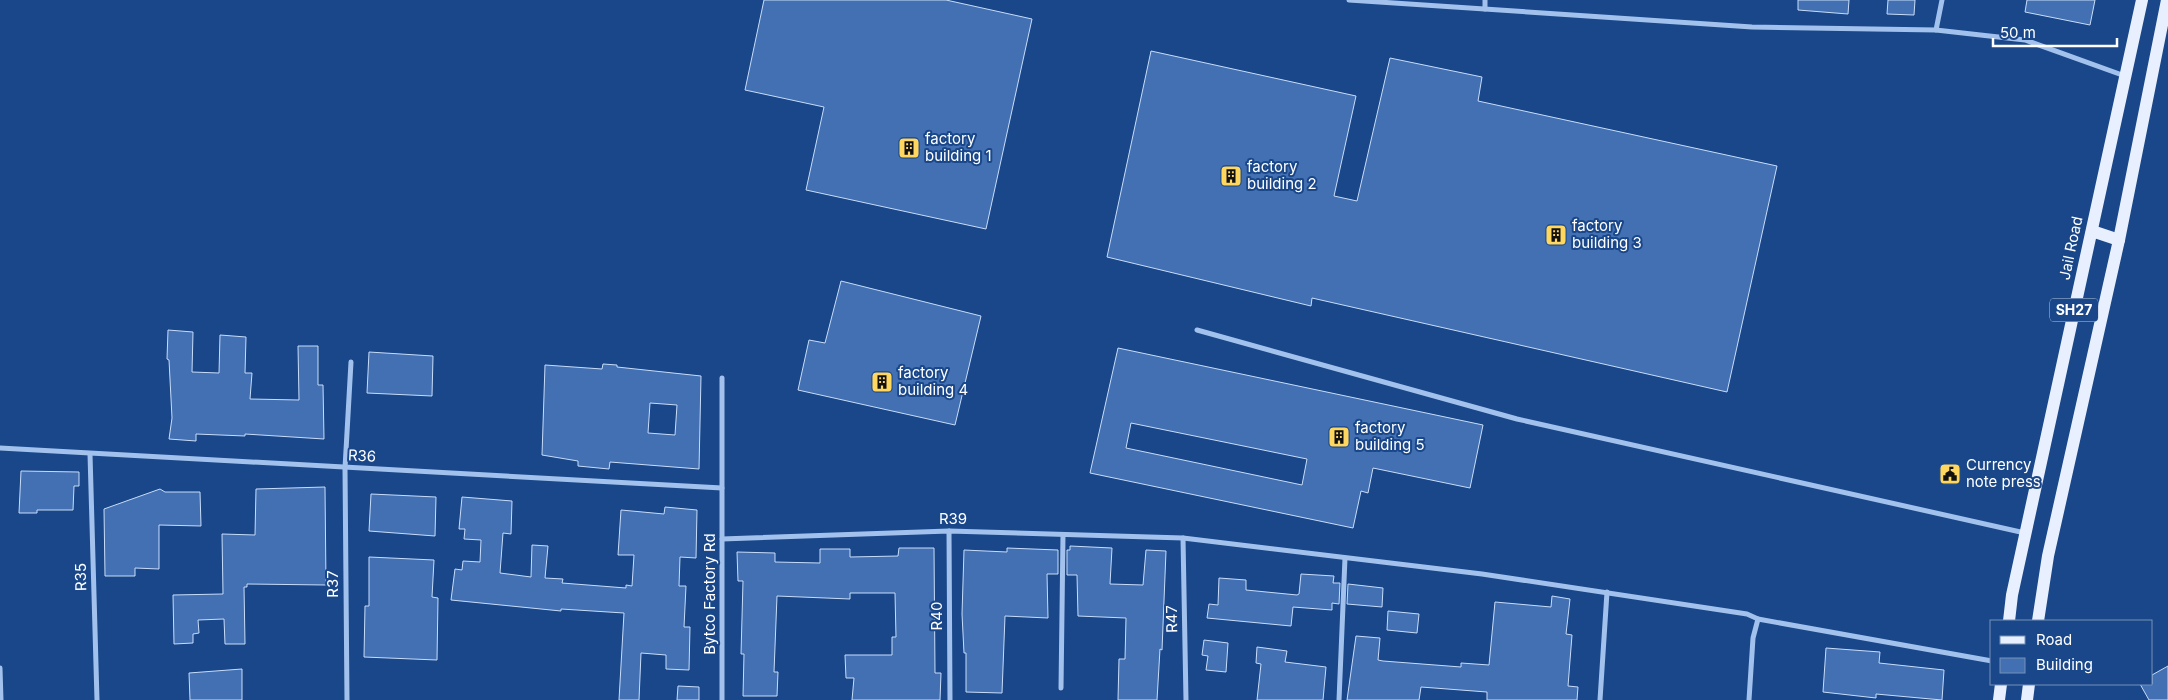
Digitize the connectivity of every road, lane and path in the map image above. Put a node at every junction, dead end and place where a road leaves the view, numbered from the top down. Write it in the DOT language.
graph roads {
  1 [pos="1349,0"];
  2 [pos="1485,0"];
  3 [pos="1942,0"];
  4 [pos="2142,0"];
  5 [pos="2167,0"];
  6 [pos="1485,10"];
  7 [pos="1936,30"];
  8 [pos="2126,76"];
  9 [pos="2092,230"];
  10 [pos="2119,240"];
  11 [pos="1198,330"];
  12 [pos="351,362"];
  13 [pos="722,378"];
  14 [pos="0,448"];
  15 [pos="90,454"];
  16 [pos="345,468"];
  17 [pos="722,488"];
  18 [pos="949,531"];
  19 [pos="2026,533"];
  20 [pos="1062,535"];
  21 [pos="1183,538"];
  22 [pos="722,539"];
  23 [pos="1345,558"];
  24 [pos="1607,592"];
  25 [pos="1758,620"];
  26 [pos="2009,620"];
  27 [pos="2038,620"];
  28 [pos="1990,660"];
  29 [pos="0,668"];
  30 [pos="2001,685"];
  31 [pos="2029,685"];
  32 [pos="1061,688"];
  33 [pos="1,700"];
  34 [pos="97,700"];
  35 [pos="347,700"];
  36 [pos="722,700"];
  37 [pos="950,700"];
  38 [pos="1186,700"];
  39 [pos="1339,700"];
  40 [pos="1600,700"];
  41 [pos="1749,700"];
  42 [pos="1999,700"];
  43 [pos="2027,700"];
  1 -- 6 [label="street"];
  2 -- 6 [label="street"];
  3 -- 7 [label="street"];
  4 -- 8 [label="main road, Jail Road / SH27"];
  5 -- 10 [label="main road"];
  6 -- 7 [label="street"];
  7 -- 8 [label="street"];
  8 -- 9 [label="main road, Jail Road / SH27"];
  9 -- 10 [label="main road"];
  9 -- 19 [label="main road, Jail Road / SH27"];
  10 -- 27 [label="main road"];
  11 -- 19 [label="street"];
  12 -- 16 [label="street, R37"];
  13 -- 17 [label="street, Bytco Factory Rd"];
  14 -- 15 [label="street, R36"];
  15 -- 16 [label="street, R36"];
  15 -- 34 [label="street, R35"];
  16 -- 17 [label="street, R36"];
  16 -- 35 [label="street, R37"];
  17 -- 22 [label="street, Bytco Factory Rd"];
  18 -- 20 [label="street, R39"];
  18 -- 22 [label="street, R39"];
  18 -- 37 [label="street, R40"];
  19 -- 26 [label="main road, Jail Road / SH27"];
  20 -- 21 [label="street, R39"];
  20 -- 32 [label="street"];
  21 -- 23 [label="street, R39"];
  21 -- 38 [label="street, R47"];
  22 -- 36 [label="street, Bytco Factory Rd"];
  23 -- 24 [label="street, R39"];
  23 -- 39 [label="street"];
  24 -- 25 [label="street, R39"];
  24 -- 40 [label="street"];
  25 -- 28 [label="street, R39"];
  25 -- 41 [label="street"];
  29 -- 33 [label="street"];
  30 -- 42 [label="main road"];
  31 -- 43 [label="main road"];
}
